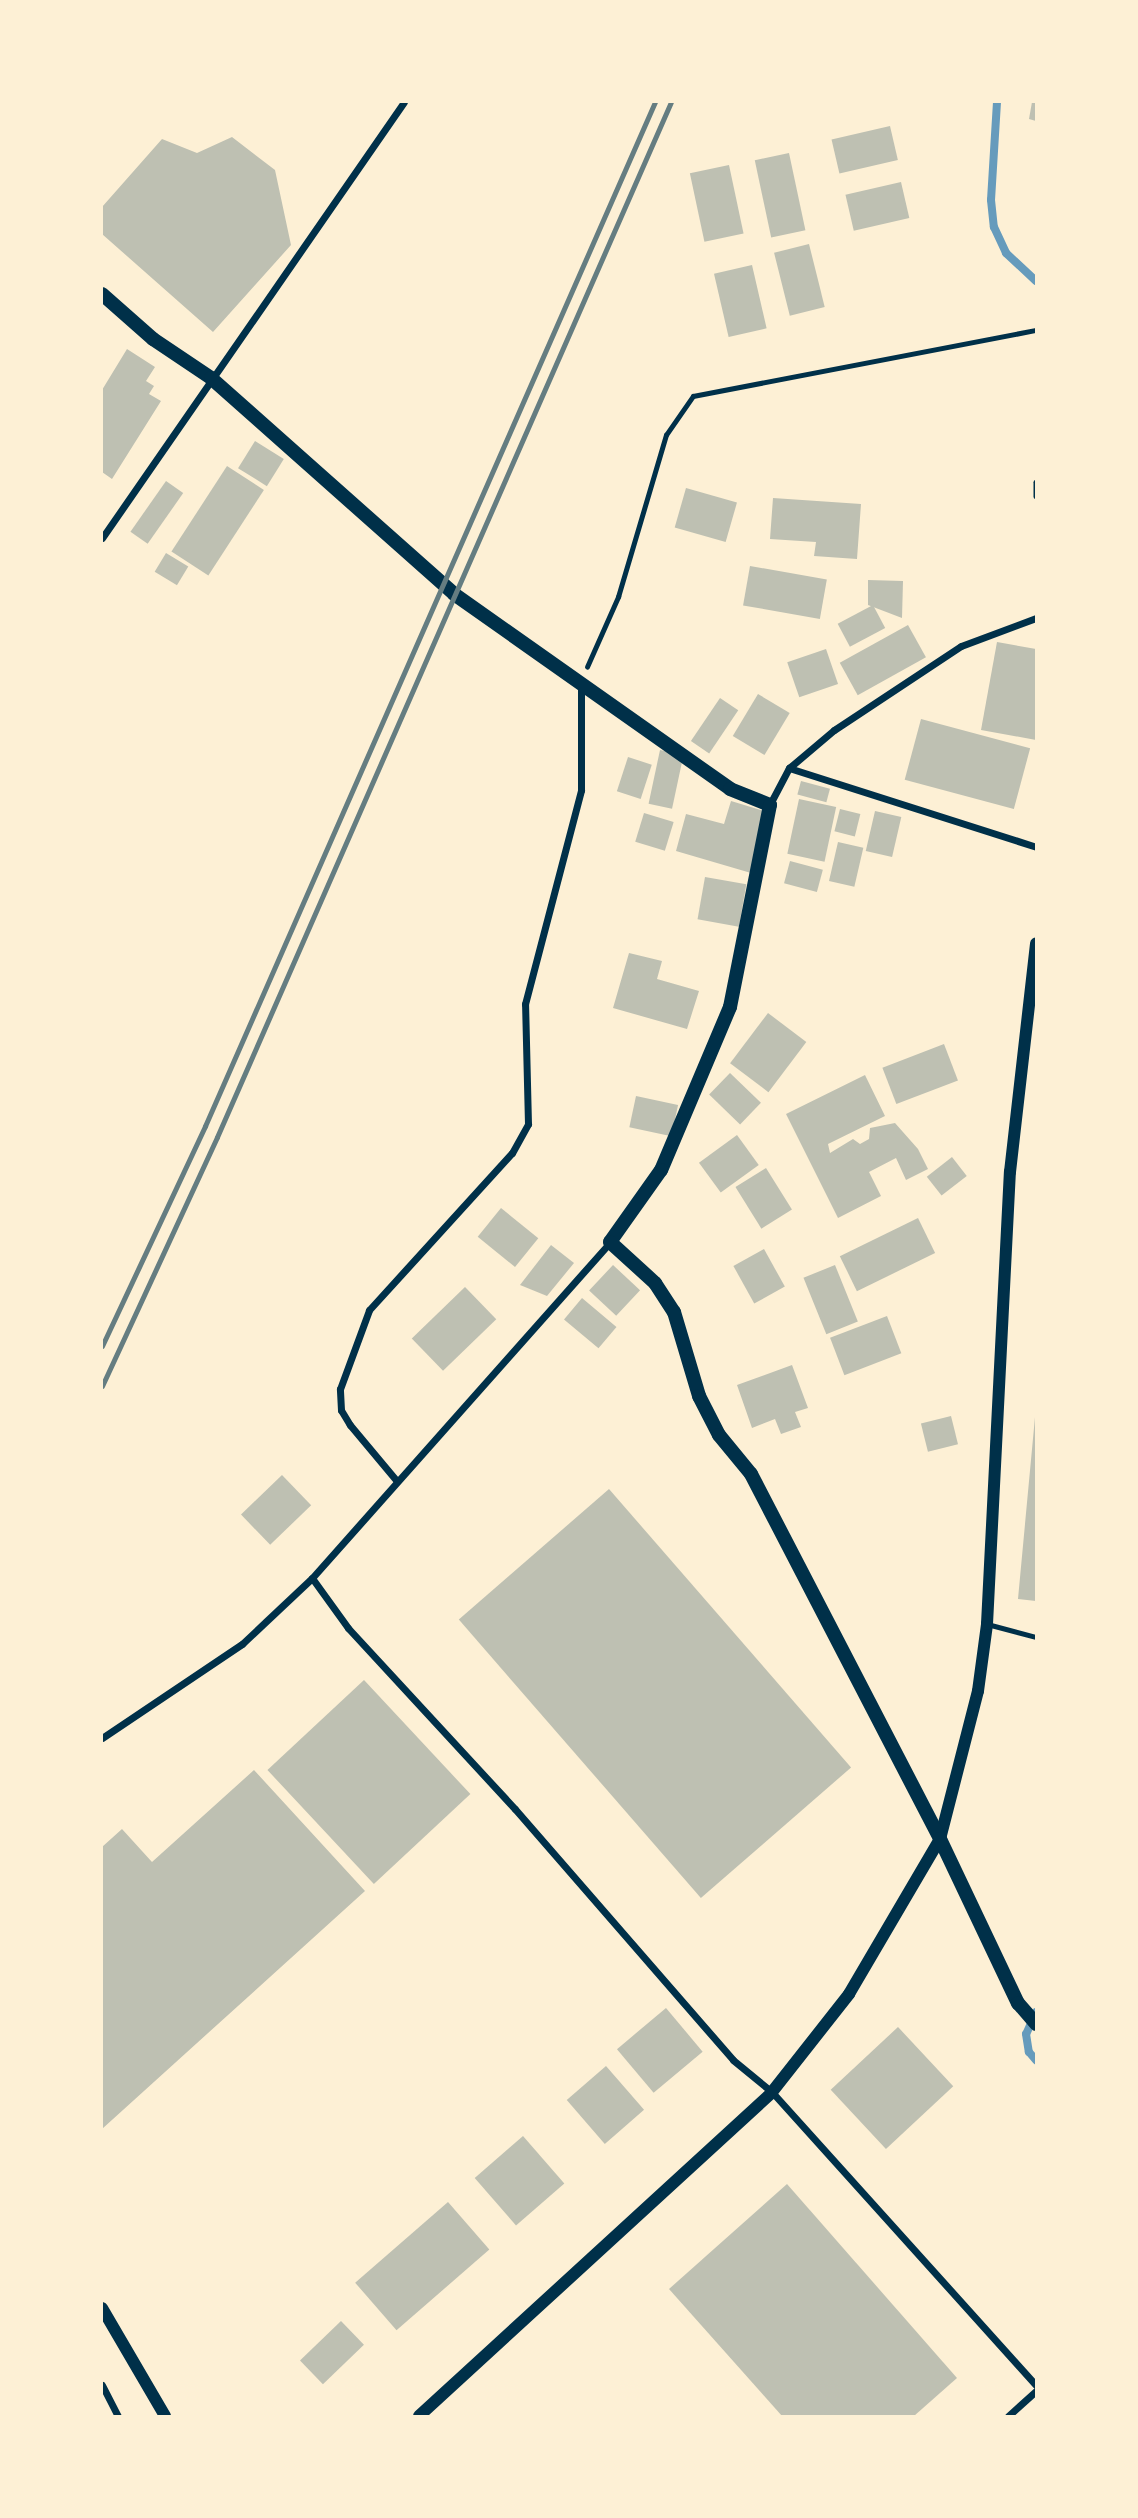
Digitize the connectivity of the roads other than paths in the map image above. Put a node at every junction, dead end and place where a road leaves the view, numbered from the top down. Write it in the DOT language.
graph roads {
  1 [pos="404,102"];
  2 [pos="102,294"];
  3 [pos="211,378"];
  4 [pos="102,538"];
  5 [pos="1037,618"];
  6 [pos="581,680"];
  7 [pos="789,768"];
  8 [pos="770,805"];
  9 [pos="1037,846"];
  10 [pos="1037,943"];
  11 [pos="610,1242"];
  12 [pos="397,1480"];
  13 [pos="312,1578"];
  14 [pos="987,1624"];
  15 [pos="1037,1637"];
  16 [pos="102,1738"];
  17 [pos="940,1839"];
  18 [pos="1037,2024"];
  19 [pos="772,2092"];
  20 [pos="102,2308"];
  21 [pos="102,2385"];
  22 [pos="1037,2385"];
  23 [pos="1037,2391"];
  24 [pos="118,2417"];
  25 [pos="165,2417"];
  26 [pos="419,2417"];
  27 [pos="1008,2417"];
  1 -- 3 [label="street"];
  2 -- 3 [label="main road"];
  3 -- 4 [label="street"];
  3 -- 6 [label="main road"];
  5 -- 7 [label="street"];
  6 -- 8 [label="main road"];
  6 -- 12 [label="street"];
  7 -- 8 [label="street"];
  7 -- 9 [label="street"];
  8 -- 11 [label="main road"];
  10 -- 14 [label="street"];
  11 -- 12 [label="street"];
  11 -- 17 [label="main road"];
  12 -- 13 [label="street"];
  13 -- 16 [label="street"];
  13 -- 19 [label="street"];
  14 -- 15 [label="lane"];
  14 -- 17 [label="street"];
  17 -- 18 [label="main road"];
  17 -- 19 [label="street"];
  19 -- 22 [label="street"];
  19 -- 26 [label="street"];
  20 -- 25 [label="street"];
  21 -- 24 [label="street"];
  23 -- 27 [label="street"];
}
